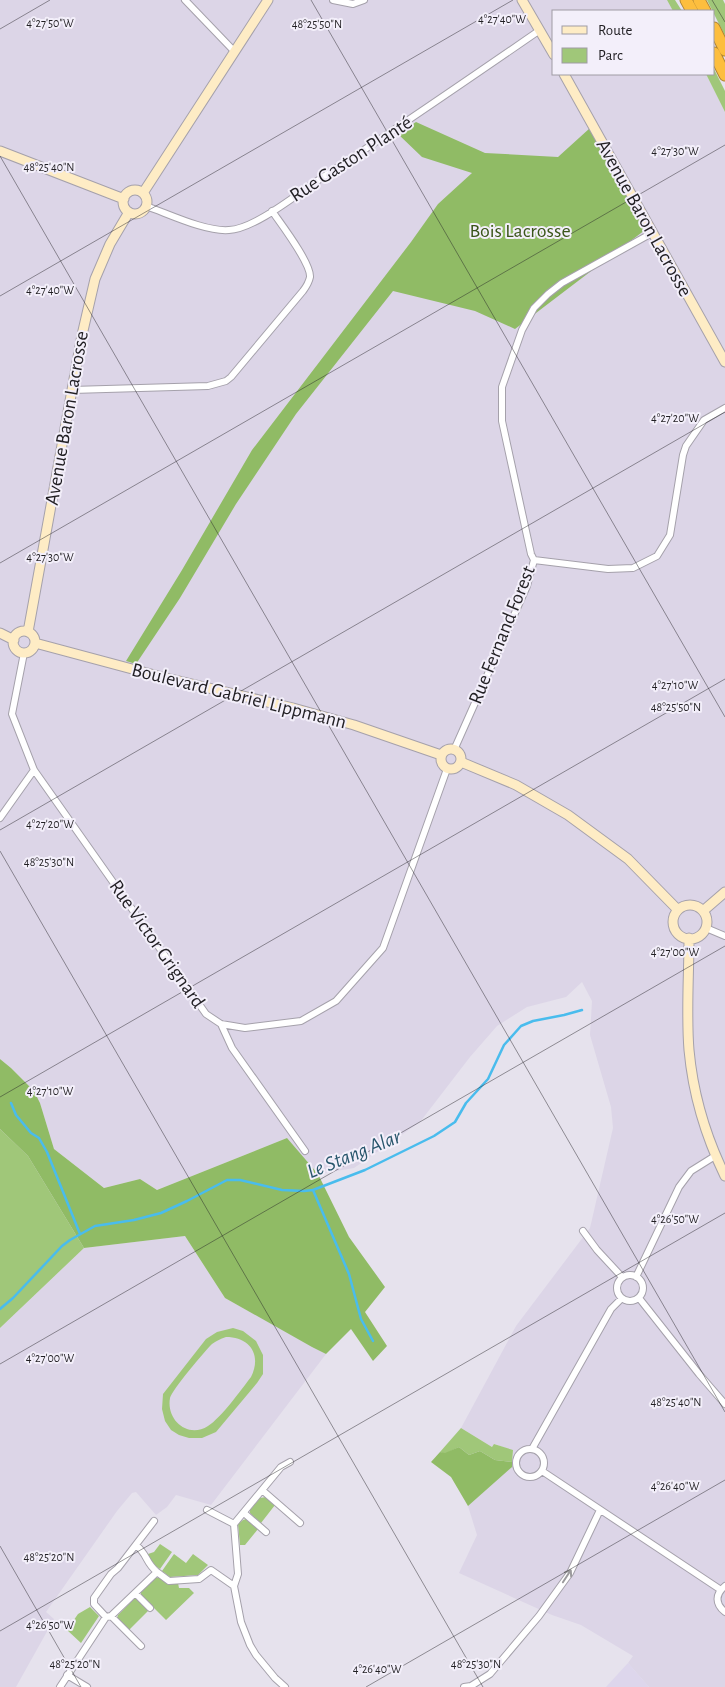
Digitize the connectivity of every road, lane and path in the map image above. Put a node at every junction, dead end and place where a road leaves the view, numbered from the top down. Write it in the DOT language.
graph roads {
  1 [pos="185,0"];
  2 [pos="268,0"];
  3 [pos="333,0"];
  4 [pos="364,0"];
  5 [pos="522,0"];
  6 [pos="540,30"];
  7 [pos="715,30"];
  8 [pos="725,50"];
  9 [pos="234,51"];
  10 [pos="552,51"];
  11 [pos="715,55"];
  12 [pos="565,75"];
  13 [pos="725,75"];
  14 [pos="0,151"];
  15 [pos="142,193"];
  16 [pos="124,199"];
  17 [pos="146,206"];
  18 [pos="272,211"];
  19 [pos="129,212"];
  20 [pos="652,233"];
  21 [pos="725,362"];
  22 [pos="72,390"];
  23 [pos="725,408"];
  24 [pos="534,560"];
  25 [pos="28,632"];
  26 [pos="0,633"];
  27 [pos="14,640"];
  28 [pos="35,644"];
  29 [pos="24,653"];
  30 [pos="454,750"];
  31 [pos="441,754"];
  32 [pos="461,762"];
  33 [pos="447,769"];
  34 [pos="34,770"];
  35 [pos="0,818"];
  36 [pos="725,892"];
  37 [pos="678,910"];
  38 [pos="703,911"];
  39 [pos="706,928"];
  40 [pos="725,936"];
  41 [pos="689,938"];
  42 [pos="221,1024"];
  43 [pos="305,1151"];
  44 [pos="715,1156"];
  45 [pos="725,1176"];
  46 [pos="583,1230"];
  47 [pos="636,1277"];
  48 [pos="622,1278"];
  49 [pos="622,1298"];
  50 [pos="639,1298"];
  51 [pos="725,1404"];
  52 [pos="532,1449"];
  53 [pos="290,1462"];
  54 [pos="542,1470"];
  55 [pos="262,1490"];
  56 [pos="206,1510"];
  57 [pos="600,1510"];
  58 [pos="244,1513"];
  59 [pos="154,1521"];
  60 [pos="300,1522"];
  61 [pos="234,1524"];
  62 [pos="266,1532"];
  63 [pos="136,1545"];
  64 [pos="157,1572"];
  65 [pos="234,1586"];
  66 [pos="723,1588"];
  67 [pos="135,1593"];
  68 [pos="150,1608"];
  69 [pos="725,1612"];
  70 [pos="109,1617"];
  71 [pos="141,1646"];
  72 [pos="67,1675"];
  73 [pos="60,1687"];
  74 [pos="86,1687"];
  75 [pos="285,1687"];
  76 [pos="464,1687"];
  1 -- 9 [label="street"];
  2 -- 9 [label="street"];
  3 -- 4 [label="street"];
  5 -- 6 [label="street"];
  6 -- 10 [label="street"];
  6 -- 18 [label="street, Rue Gaston Planté"];
  7 -- 8 [label="highway"];
  9 -- 15 [label="street"];
  11 -- 13 [label="highway"];
  12 -- 20 [label="street, Avenue Baron Lacrosse"];
  14 -- 16 [label="street"];
  15 -- 16 [label="street"];
  15 -- 17 [label="street"];
  16 -- 19 [label="street"];
  17 -- 18 [label="street, Rue Gaston Planté"];
  17 -- 19 [label="street"];
  18 -- 22 [label="street"];
  19 -- 22 [label="street, Avenue Baron Lacrosse"];
  20 -- 21 [label="street, Avenue Baron Lacrosse"];
  20 -- 24 [label="street, Rue Fernand Forest"];
  22 -- 25 [label="street, Avenue Baron Lacrosse"];
  23 -- 24 [label="street"];
  24 -- 30 [label="street, Rue Fernand Forest"];
  25 -- 27 [label="street"];
  25 -- 28 [label="street"];
  26 -- 27 [label="street"];
  27 -- 29 [label="street"];
  28 -- 29 [label="street"];
  28 -- 31 [label="street, Boulevard Gabriel Lippmann"];
  29 -- 34 [label="street, Rue Victor Grignard"];
  30 -- 31 [label="street"];
  30 -- 32 [label="street"];
  31 -- 33 [label="street"];
  32 -- 33 [label="street"];
  32 -- 37 [label="street"];
  33 -- 42 [label="street, Rue Victor Grignard"];
  34 -- 35 [label="street"];
  34 -- 42 [label="street, Rue Victor Grignard"];
  36 -- 38 [label="street"];
  37 -- 38 [label="street"];
  37 -- 41 [label="street"];
  38 -- 39 [label="street"];
  39 -- 40 [label="street"];
  39 -- 41 [label="street"];
  41 -- 44 [label="street"];
  42 -- 43 [label="street"];
  44 -- 45 [label="street"];
  44 -- 47 [label="street"];
  46 -- 48 [label="street"];
  47 -- 48 [label="street"];
  47 -- 50 [label="street"];
  48 -- 49 [label="street"];
  49 -- 50 [label="street"];
  49 -- 52 [label="street"];
  50 -- 51 [label="street"];
  52 -- 54 [label="street"];
  52 -- 54 [label="street"];
  53 -- 55 [label="street"];
  54 -- 57 [label="street"];
  55 -- 58 [label="street"];
  55 -- 60 [label="street"];
  56 -- 61 [label="street"];
  57 -- 66 [label="street"];
  76 -- 57 [label="street, one-way"];
  58 -- 61 [label="street"];
  58 -- 62 [label="street"];
  59 -- 63 [label="street"];
  61 -- 65 [label="street"];
  63 -- 64 [label="street"];
  63 -- 70 [label="street"];
  64 -- 65 [label="street"];
  64 -- 67 [label="street"];
  65 -- 75 [label="street"];
  66 -- 69 [label="street"];
  67 -- 68 [label="street"];
  67 -- 70 [label="street"];
  70 -- 71 [label="street"];
  70 -- 72 [label="street"];
  72 -- 73 [label="street"];
  72 -- 74 [label="street"];
}
